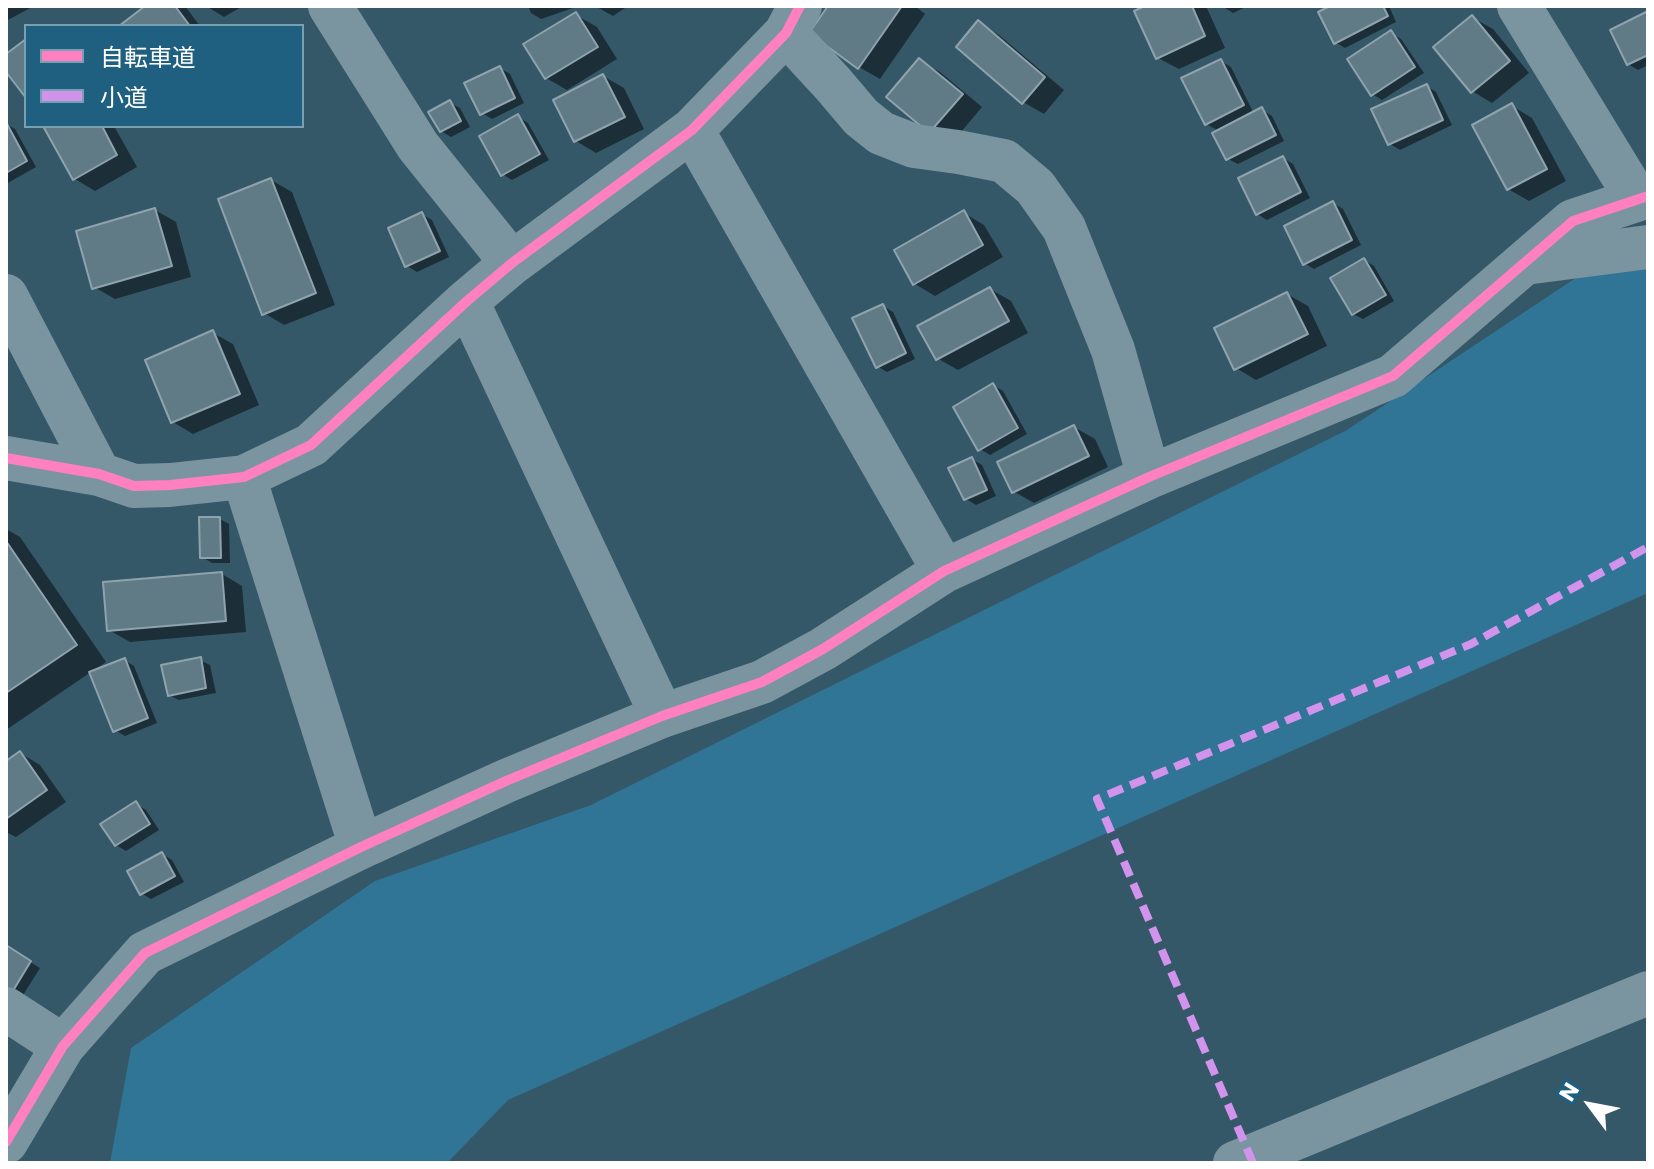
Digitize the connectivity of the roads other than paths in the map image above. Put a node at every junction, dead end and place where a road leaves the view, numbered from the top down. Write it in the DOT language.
graph roads {
  1 [pos="330,6"];
  2 [pos="1519,6"];
  3 [pos="793,19"];
  4 [pos="692,130"];
  5 [pos="1642,198"];
  6 [pos="1648,247"];
  7 [pos="512,263"];
  8 [pos="1525,263"];
  9 [pos="6,296"];
  10 [pos="467,301"];
  11 [pos="6,458"];
  12 [pos="99,474"];
  13 [pos="244,477"];
  14 [pos="1149,477"];
  15 [pos="944,571"];
  16 [pos="662,716"];
  17 [pos="361,847"];
  18 [pos="1648,993"];
  19 [pos="6,1009"];
  20 [pos="63,1046"];
  21 [pos="6,1142"];
  22 [pos="1235,1163"];
  1 -- 7 [label="street"];
  2 -- 5 [label="street"];
  3 -- 4 [label="street"];
  3 -- 14 [label="street"];
  4 -- 7 [label="street"];
  4 -- 15 [label="street"];
  5 -- 8 [label="street"];
  6 -- 8 [label="street"];
  7 -- 10 [label="street"];
  8 -- 14 [label="street"];
  9 -- 12 [label="street"];
  10 -- 13 [label="street"];
  10 -- 16 [label="street"];
  11 -- 12 [label="street"];
  12 -- 13 [label="street"];
  13 -- 17 [label="street"];
  14 -- 15 [label="street"];
  15 -- 16 [label="street"];
  16 -- 17 [label="street"];
  17 -- 20 [label="street"];
  18 -- 22 [label="street"];
  19 -- 20 [label="street"];
  20 -- 21 [label="street"];
}
